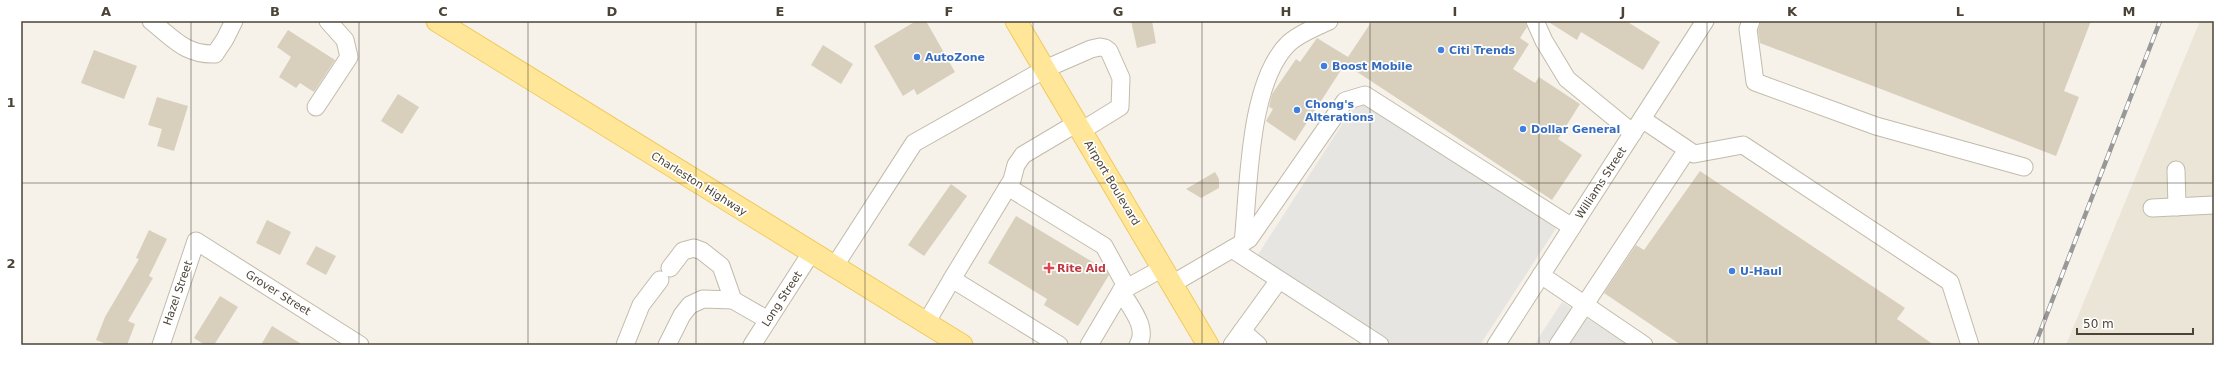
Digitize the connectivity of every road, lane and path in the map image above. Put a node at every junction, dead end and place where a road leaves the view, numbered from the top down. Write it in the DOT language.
graph roads {
  1 [pos="151,21"];
  2 [pos="234,21"];
  3 [pos="328,21"];
  4 [pos="437,21"];
  5 [pos="1016,21"];
  6 [pos="1329,21"];
  7 [pos="1535,21"];
  8 [pos="1705,21"];
  9 [pos="1751,21"];
  10 [pos="1045,69"];
  11 [pos="316,107"];
  12 [pos="1638,126"];
  13 [pos="1079,127"];
  14 [pos="1687,150"];
  15 [pos="2024,167"];
  16 [pos="2176,170"];
  17 [pos="1008,187"];
  18 [pos="2214,206"];
  19 [pos="2177,207"];
  20 [pos="2152,208"];
  21 [pos="1572,227"];
  22 [pos="196,242"];
  23 [pos="1237,246"];
  24 [pos="811,253"];
  25 [pos="834,267"];
  26 [pos="1541,275"];
  27 [pos="1167,276"];
  28 [pos="952,279"];
  29 [pos="1278,280"];
  30 [pos="1124,289"];
  31 [pos="733,300"];
  32 [pos="1586,305"];
  33 [pos="768,320"];
  34 [pos="926,323"];
  35 [pos="1242,331"];
  36 [pos="161,345"];
  37 [pos="360,345"];
  38 [pos="625,345"];
  39 [pos="667,345"];
  40 [pos="752,345"];
  41 [pos="962,345"];
  42 [pos="1059,345"];
  43 [pos="1089,345"];
  44 [pos="1138,345"];
  45 [pos="1208,345"];
  46 [pos="1232,345"];
  47 [pos="1258,345"];
  48 [pos="1380,345"];
  49 [pos="1496,345"];
  50 [pos="1558,345"];
  51 [pos="1644,345"];
  52 [pos="1970,345"];
  1 -- 2 [label="street"];
  3 -- 11 [label="street"];
  4 -- 24 [label="main road, Charleston Highway"];
  5 -- 10 [label="main road, Airport Boulevard"];
  6 -- 23 [label="street"];
  7 -- 12 [label="street"];
  8 -- 12 [label="street, Williams Street"];
  9 -- 15 [label="street"];
  10 -- 13 [label="main road, Airport Boulevard"];
  10 -- 13 [label="street"];
  10 -- 25 [label="street"];
  12 -- 14 [label="street"];
  12 -- 21 [label="street, Williams Street"];
  13 -- 17 [label="street"];
  13 -- 27 [label="main road, Airport Boulevard"];
  14 -- 32 [label="street"];
  14 -- 52 [label="street"];
  16 -- 19 [label="street"];
  17 -- 28 [label="street"];
  17 -- 30 [label="street"];
  18 -- 19 [label="street"];
  19 -- 20 [label="street"];
  21 -- 23 [label="street"];
  21 -- 26 [label="street, Williams Street"];
  22 -- 36 [label="street, Hazel Street"];
  22 -- 37 [label="street, Grover Street"];
  23 -- 27 [label="street"];
  23 -- 29 [label="street"];
  24 -- 25 [label="main road, Charleston Highway"];
  24 -- 33 [label="street, Long Street"];
  25 -- 34 [label="main road, Charleston Highway"];
  26 -- 32 [label="street"];
  26 -- 49 [label="street, Williams Street"];
  27 -- 30 [label="street"];
  27 -- 45 [label="main road, Airport Boulevard"];
  28 -- 34 [label="street"];
  28 -- 42 [label="street"];
  29 -- 35 [label="street"];
  29 -- 48 [label="street"];
  30 -- 43 [label="street"];
  30 -- 44 [label="street"];
  31 -- 33 [label="street"];
  31 -- 38 [label="street"];
  31 -- 39 [label="street"];
  32 -- 50 [label="street"];
  32 -- 51 [label="street"];
  33 -- 40 [label="street, Long Street"];
  34 -- 41 [label="main road, Charleston Highway"];
  35 -- 46 [label="street"];
  35 -- 47 [label="street"];
}
